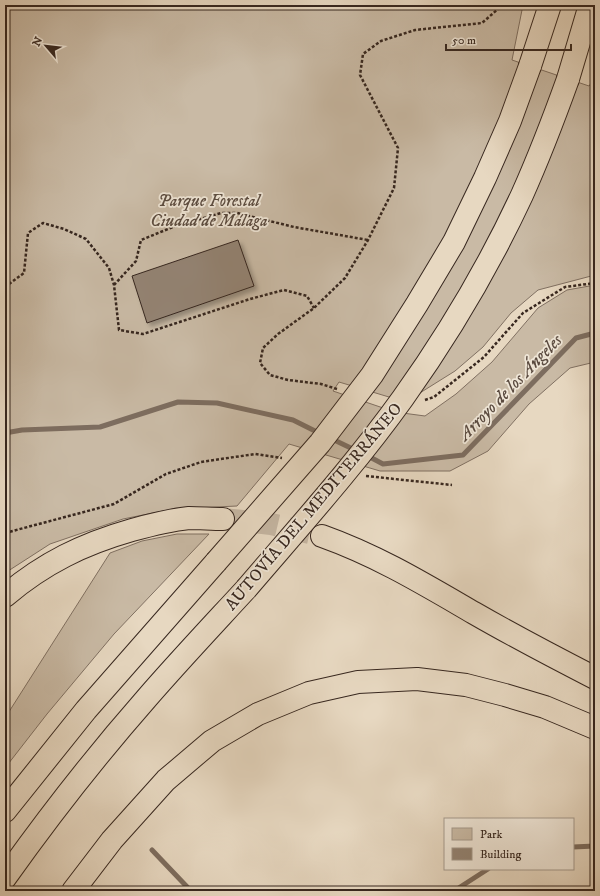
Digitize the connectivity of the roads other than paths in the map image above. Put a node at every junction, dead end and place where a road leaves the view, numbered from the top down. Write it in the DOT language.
graph roads {
  1 [pos="550,5"];
  2 [pos="590,5"];
  3 [pos="223,519"];
  4 [pos="322,536"];
  5 [pos="5,596"];
  6 [pos="595,678"];
  7 [pos="595,728"];
  8 [pos="5,811"];
  9 [pos="5,878"];
  10 [pos="73,891"];
  1 -- 8 [label="highway, AUTOVÍA DEL MEDITERRÁNEO, bridge"];
  2 -- 9 [label="highway, AUTOVÍA DEL MEDITERRÁNEO, bridge"];
  3 -- 5 [label="highway"];
  4 -- 6 [label="highway"];
  7 -- 10 [label="highway"];
}
